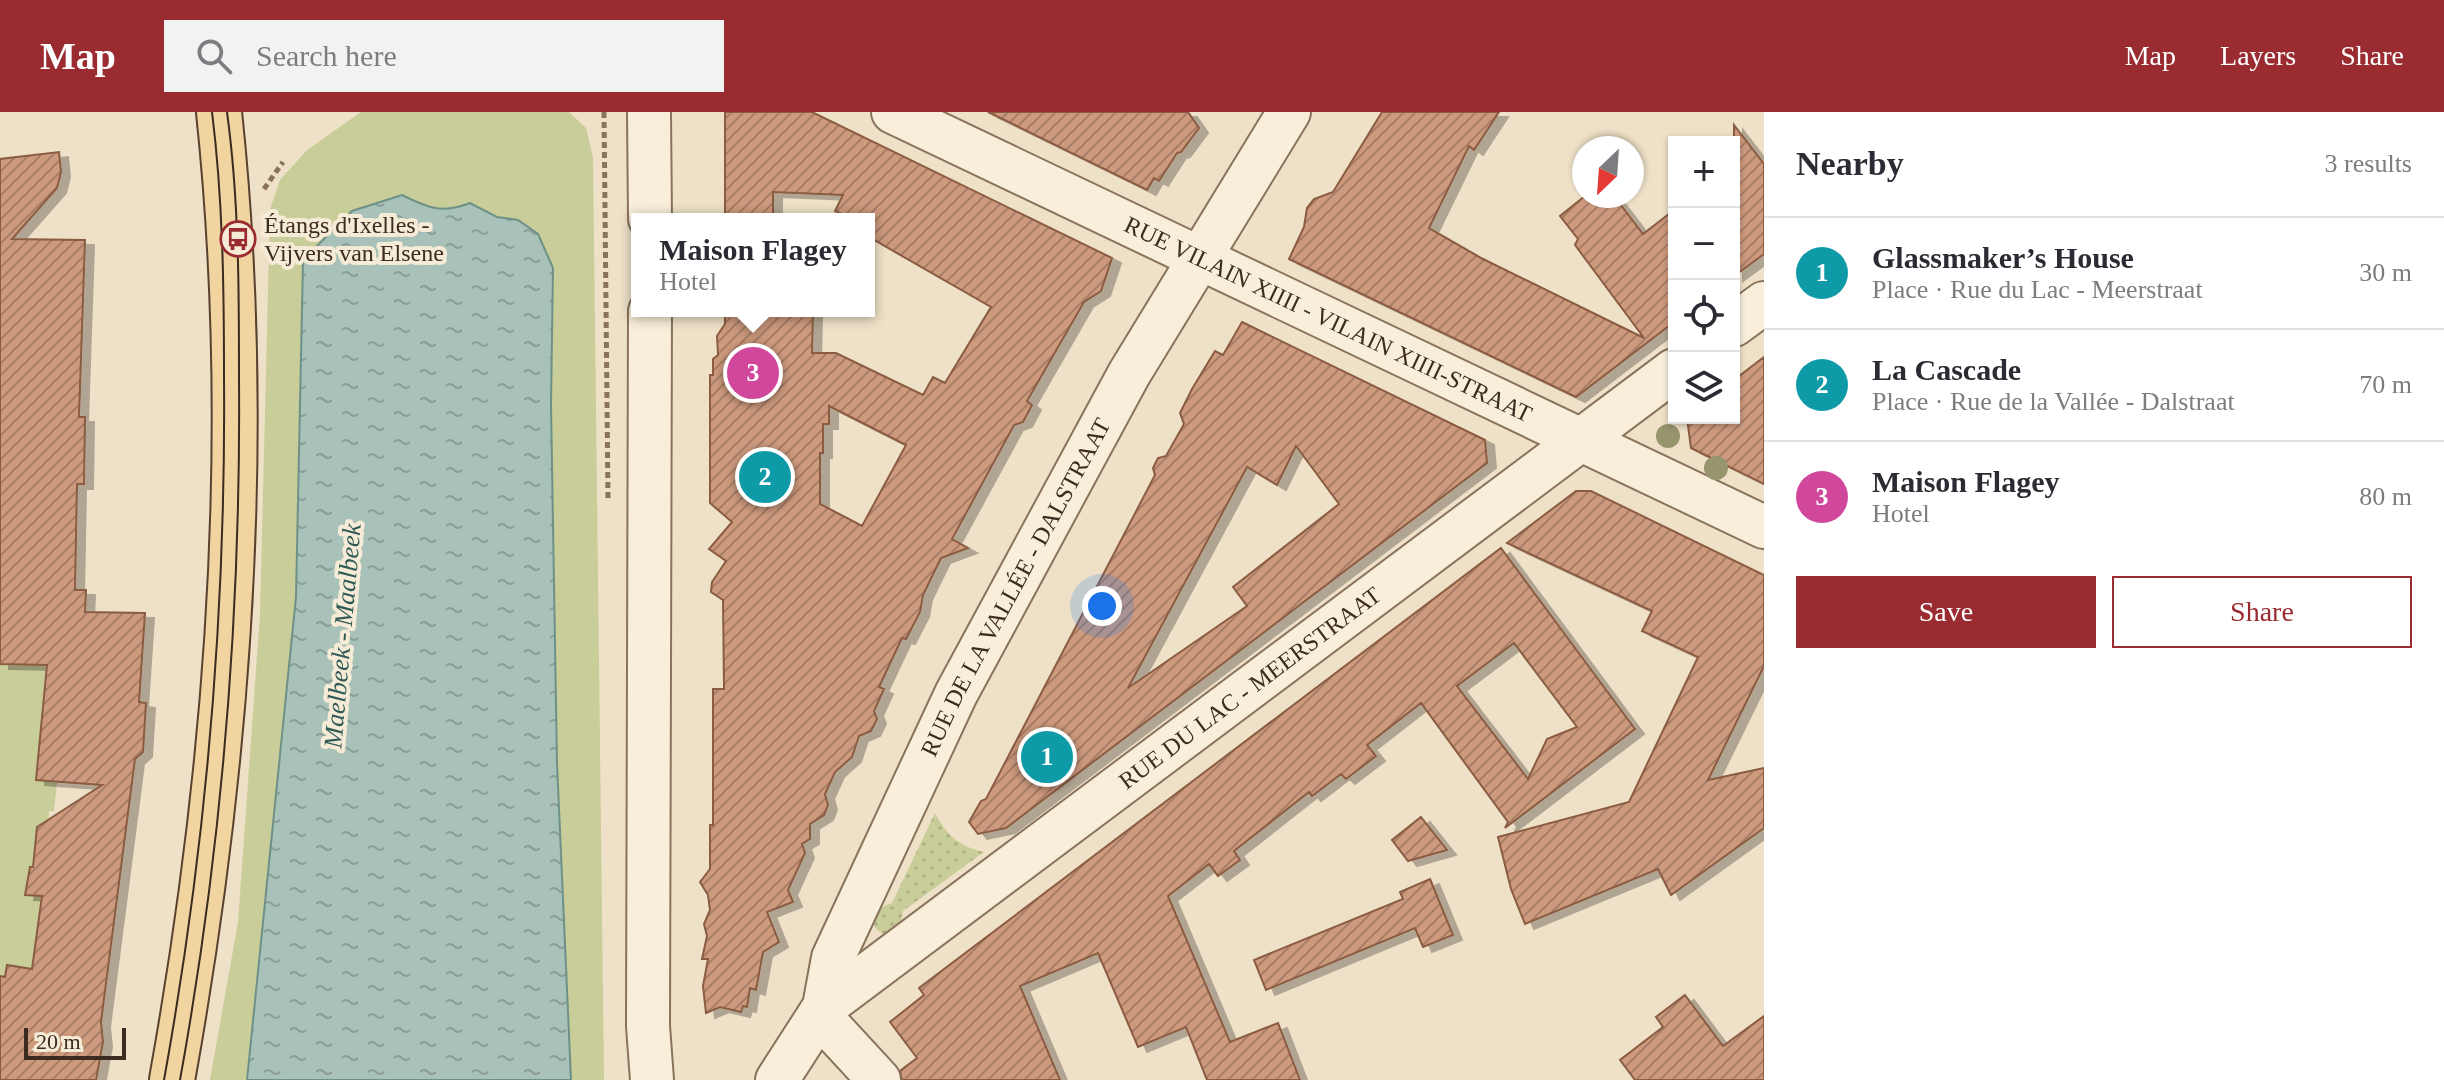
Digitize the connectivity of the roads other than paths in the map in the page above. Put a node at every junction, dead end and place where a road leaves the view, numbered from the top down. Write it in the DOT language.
graph roads {
  1 [pos="219,112"];
  2 [pos="649,112"];
  3 [pos="893,112"];
  4 [pos="1289,112"];
  5 [pos="650,213"];
  6 [pos="1199,256"];
  7 [pos="1764,303"];
  8 [pos="650,317"];
  9 [pos="1740,321"];
  10 [pos="1668,375"];
  11 [pos="1581,440"];
  12 [pos="1764,527"];
  13 [pos="822,1011"];
  14 [pos="172,1080"];
  15 [pos="652,1080"];
  16 [pos="777,1080"];
  17 [pos="879,1080"];
  1 -- 14 [label="main road"];
  2 -- 5 [label="street"];
  3 -- 6 [label="street, RUE VILAIN XIIII - VILAIN XIIII-STRAAT"];
  4 -- 6 [label="street, RUE DE LA VALLÉE - DALSTRAAT"];
  6 -- 11 [label="street, RUE VILAIN XIIII - VILAIN XIIII-STRAAT"];
  6 -- 13 [label="street, RUE DE LA VALLÉE - DALSTRAAT"];
  7 -- 9 [label="street"];
  8 -- 15 [label="street"];
  10 -- 11 [label="street, RUE DU LAC - MEERSTRAAT"];
  11 -- 12 [label="street, RUE VILAIN XIIII - VILAIN XIIII-STRAAT"];
  11 -- 13 [label="street, RUE DU LAC - MEERSTRAAT"];
  13 -- 16 [label="street, RUE DE LA VALLÉE - DALSTRAAT"];
  13 -- 17 [label="street"];
}
